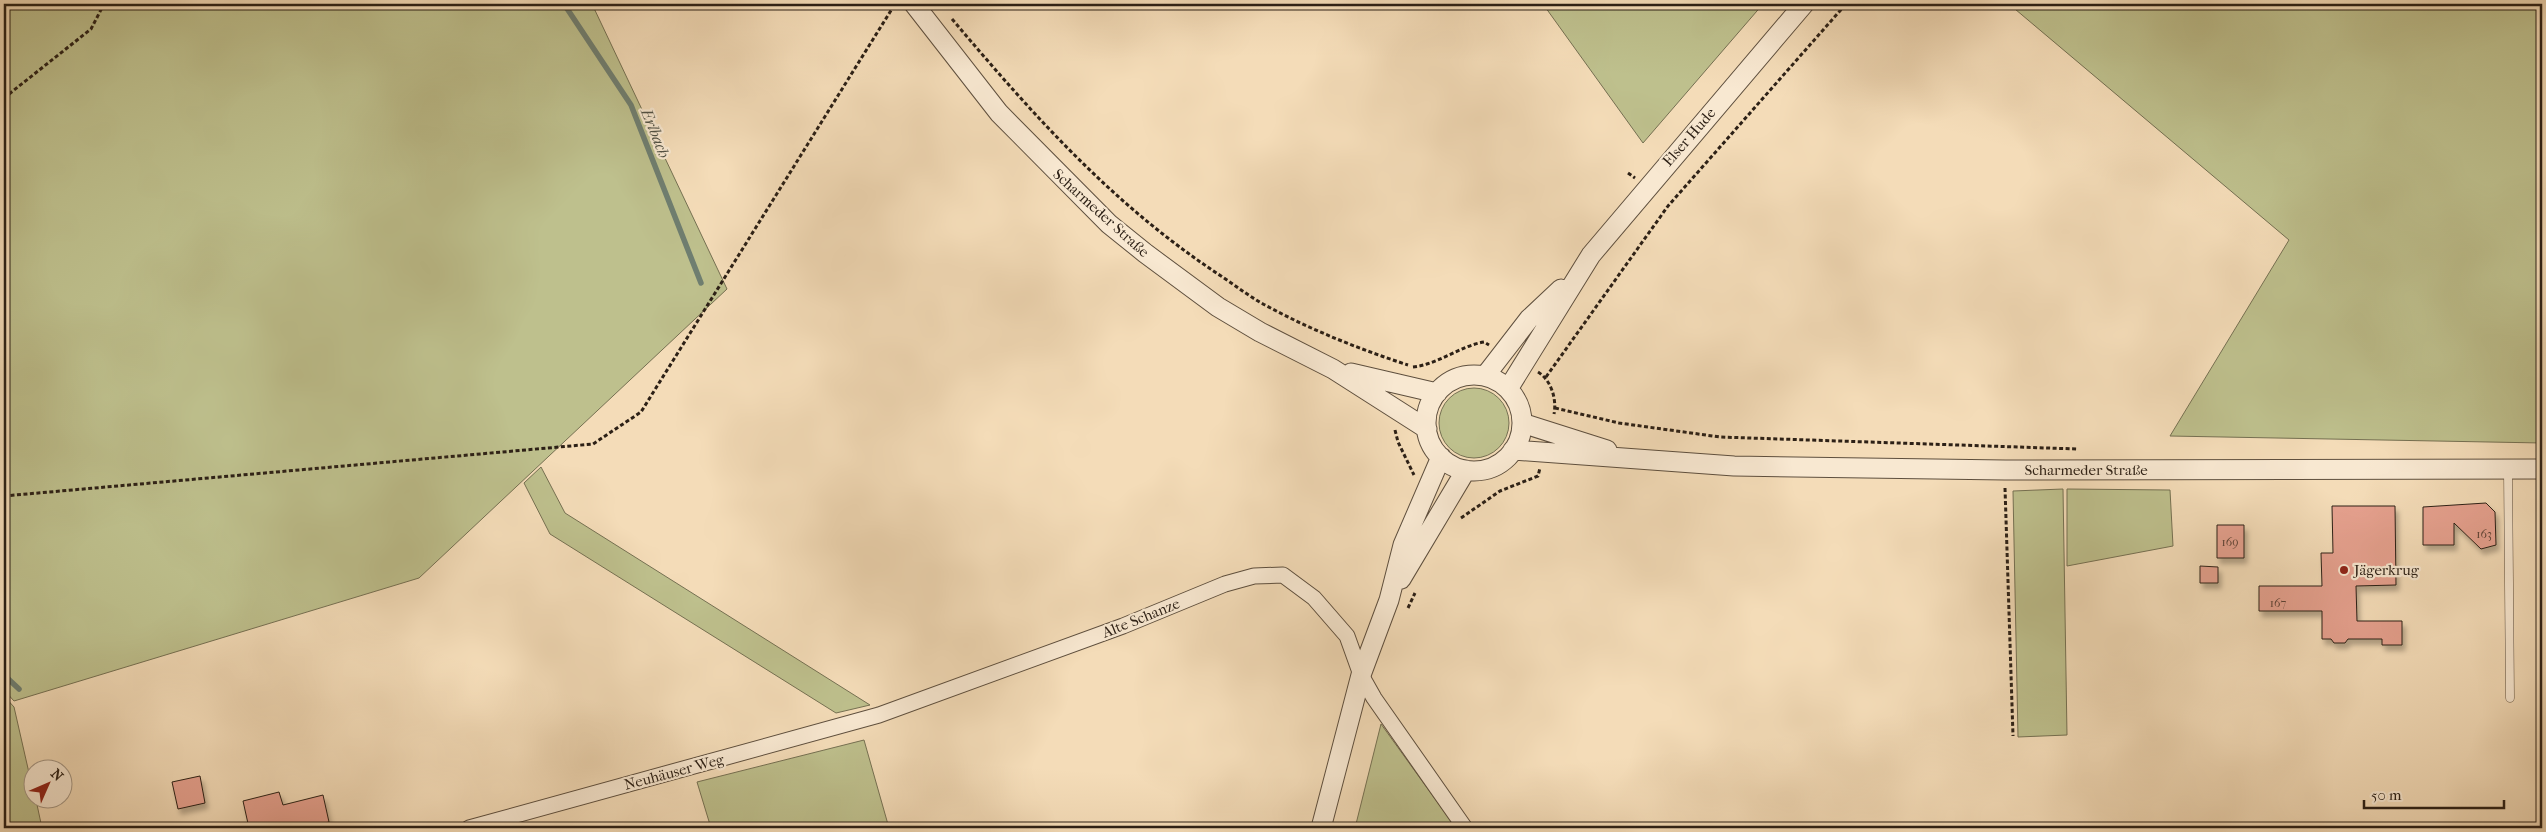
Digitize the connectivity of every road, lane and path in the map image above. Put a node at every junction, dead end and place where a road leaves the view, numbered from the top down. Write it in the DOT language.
graph roads {
  1 [pos="104,4"];
  2 [pos="895,4"];
  3 [pos="914,4"];
  4 [pos="1804,4"];
  5 [pos="1846,4"];
  6 [pos="945,11"];
  7 [pos="4,98"];
  8 [pos="1578,272"];
  9 [pos="1484,342"];
  10 [pos="1414,368"];
  11 [pos="1333,369"];
  12 [pos="1485,376"];
  13 [pos="1406,387"];
  14 [pos="1508,388"];
  15 [pos="1437,393"];
  16 [pos="1399,410"];
  17 [pos="1522,424"];
  18 [pos="1427,429"];
  19 [pos="1514,450"];
  20 [pos="2078,450"];
  21 [pos="1441,457"];
  22 [pos="1630,458"];
  23 [pos="2508,469"];
  24 [pos="2542,469"];
  25 [pos="1466,470"];
  26 [pos="2005,470"];
  27 [pos="1430,487"];
  28 [pos="1450,495"];
  29 [pos="4,496"];
  30 [pos="1475,507"];
  31 [pos="1389,600"];
  32 [pos="1361,675"];
  33 [pos="2510,698"];
  34 [pos="879,715"];
  35 [pos="2013,736"];
  36 [pos="469,828"];
  37 [pos="1321,828"];
  38 [pos="1465,828"];
  1 -- 7 [label="path"];
  2 -- 29 [label="path"];
  3 -- 11 [label="street, Scharmeder Straße"];
  4 -- 8 [label="street, Elser Hude"];
  5 -- 20 [label="path"];
  6 -- 10 [label="path"];
  8 -- 12 [label="street, Elser Hude"];
  8 -- 14 [label="street, Elser Hude"];
  9 -- 10 [label="path"];
  10 -- 13 [label="path"];
  11 -- 13 [label="street, Scharmeder Straße"];
  11 -- 16 [label="street, Scharmeder Straße"];
  12 -- 14 [label="street"];
  12 -- 15 [label="street"];
  13 -- 15 [label="street, Scharmeder Straße"];
  14 -- 17 [label="street"];
  15 -- 18 [label="street"];
  16 -- 18 [label="street, Scharmeder Straße"];
  16 -- 27 [label="path"];
  17 -- 19 [label="street"];
  17 -- 22 [label="street, Scharmeder Straße"];
  18 -- 21 [label="street"];
  19 -- 22 [label="street, Scharmeder Straße"];
  19 -- 25 [label="street"];
  21 -- 25 [label="street"];
  21 -- 27 [label="street"];
  22 -- 26 [label="street, Scharmeder Straße"];
  23 -- 24 [label="street, Scharmeder Straße"];
  23 -- 26 [label="street, Scharmeder Straße"];
  23 -- 33 [label="lane"];
  25 -- 28 [label="street"];
  26 -- 35 [label="path"];
  27 -- 31 [label="street"];
  28 -- 30 [label="path"];
  28 -- 31 [label="street"];
  31 -- 32 [label="street"];
  32 -- 34 [label="street, Alte Schanze"];
  32 -- 37 [label="street"];
  32 -- 38 [label="street, Alte Schanze"];
  34 -- 36 [label="street, Neuhäuser Weg"];
}
